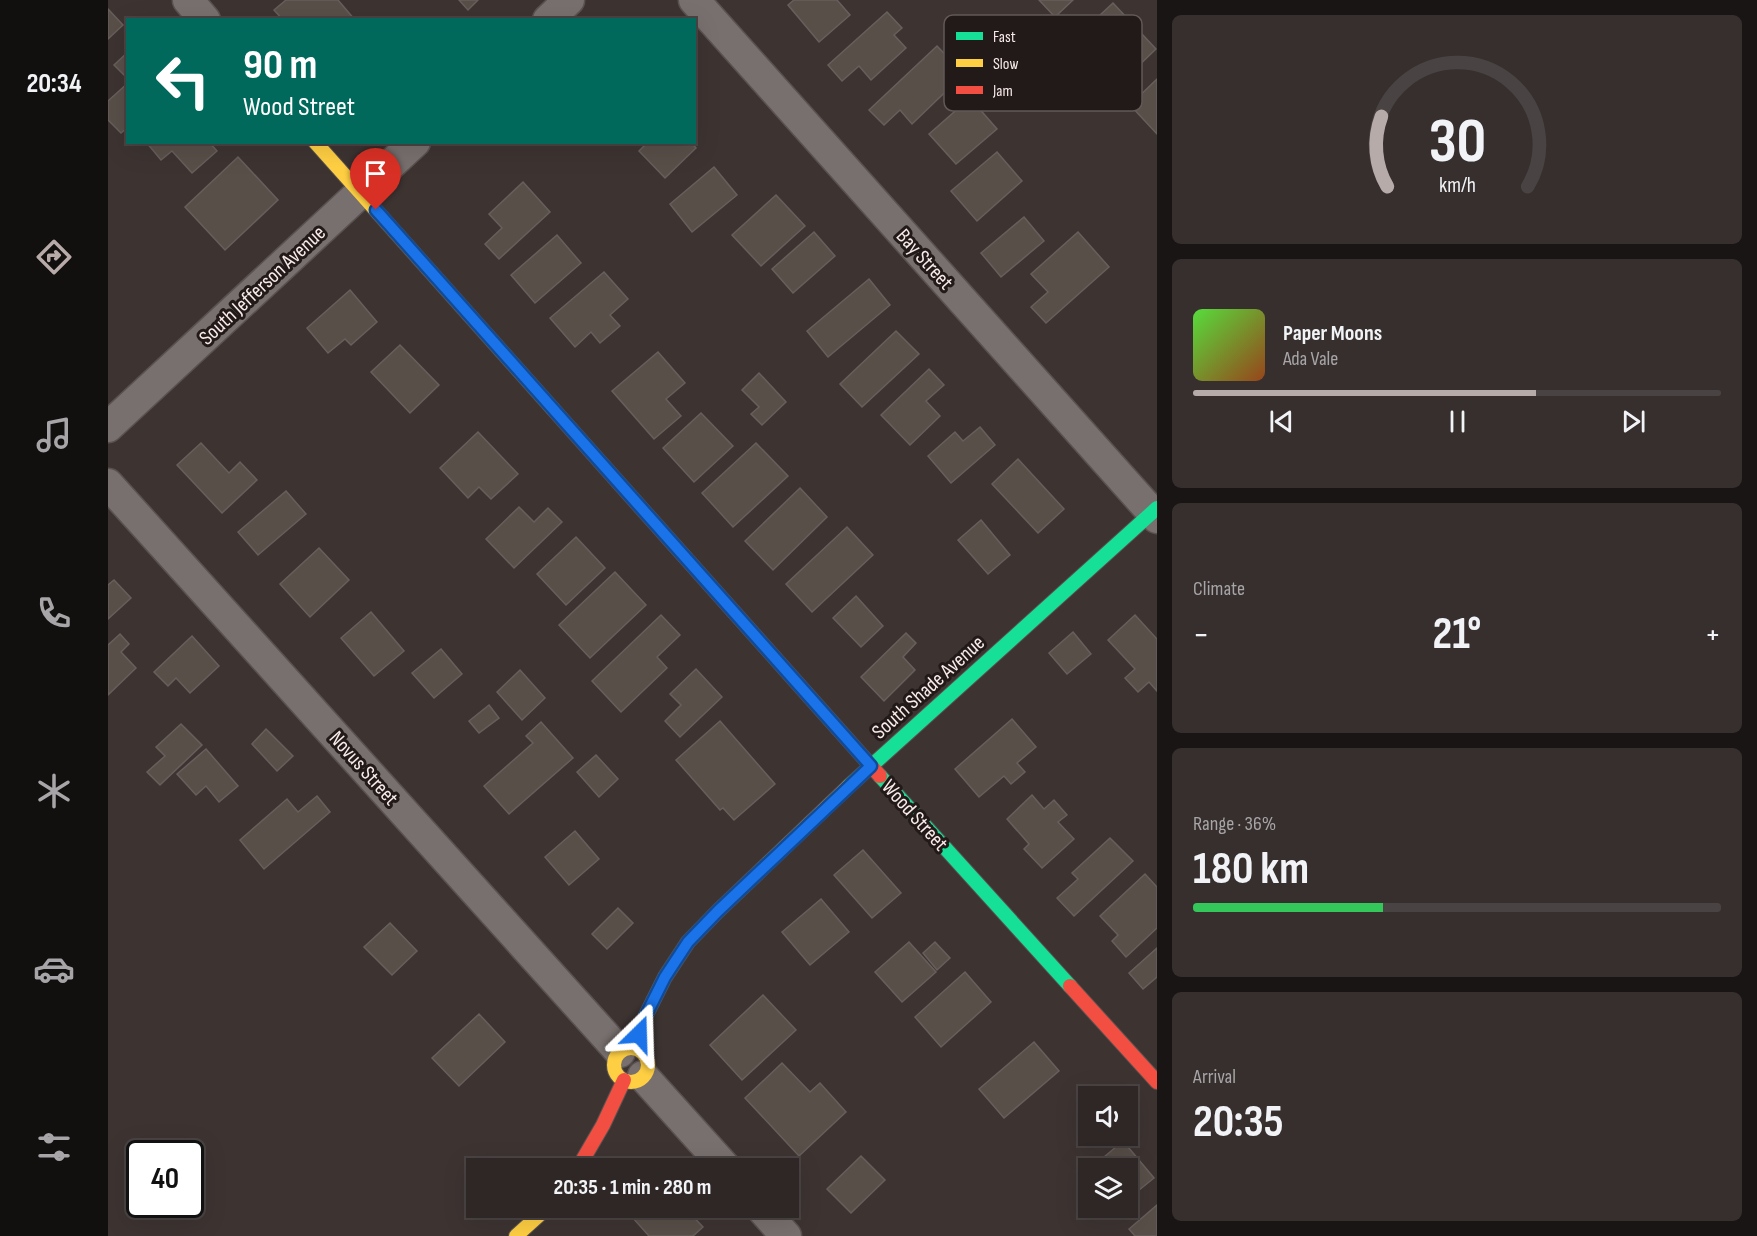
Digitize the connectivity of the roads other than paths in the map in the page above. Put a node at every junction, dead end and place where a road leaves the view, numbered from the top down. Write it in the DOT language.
graph roads {
  1 [pos="188,0"];
  2 [pos="569,0"];
  3 [pos="694,0"];
  4 [pos="203,18"];
  5 [pos="550,18"];
  6 [pos="317,144"];
  7 [pos="413,144"];
  8 [pos="361,193"];
  9 [pos="108,427"];
  10 [pos="108,484"];
  11 [pos="1155,513"];
  12 [pos="871,766"];
  13 [pos="631,1064"];
  14 [pos="1157,1082"];
  15 [pos="584,1158"];
  16 [pos="717,1158"];
  17 [pos="536,1218"];
  18 [pos="770,1218"];
  19 [pos="516,1236"];
  20 [pos="786,1236"];
  1 -- 4 [label="street"];
  2 -- 5 [label="street"];
  3 -- 11 [label="street, Bay Street"];
  6 -- 8 [label="street, Wood Street"];
  7 -- 8 [label="street, South Jefferson Avenue"];
  8 -- 9 [label="street, South Jefferson Avenue"];
  8 -- 12 [label="street, Wood Street"];
  10 -- 13 [label="street, Novus Street"];
  11 -- 12 [label="street, South Shade Avenue"];
  12 -- 13 [label="street, South Shade Avenue"];
  12 -- 14 [label="street, Wood Street"];
  13 -- 15 [label="street, South Shade Avenue"];
  13 -- 16 [label="street, Novus Street"];
  17 -- 19 [label="street"];
  18 -- 20 [label="street"];
}
